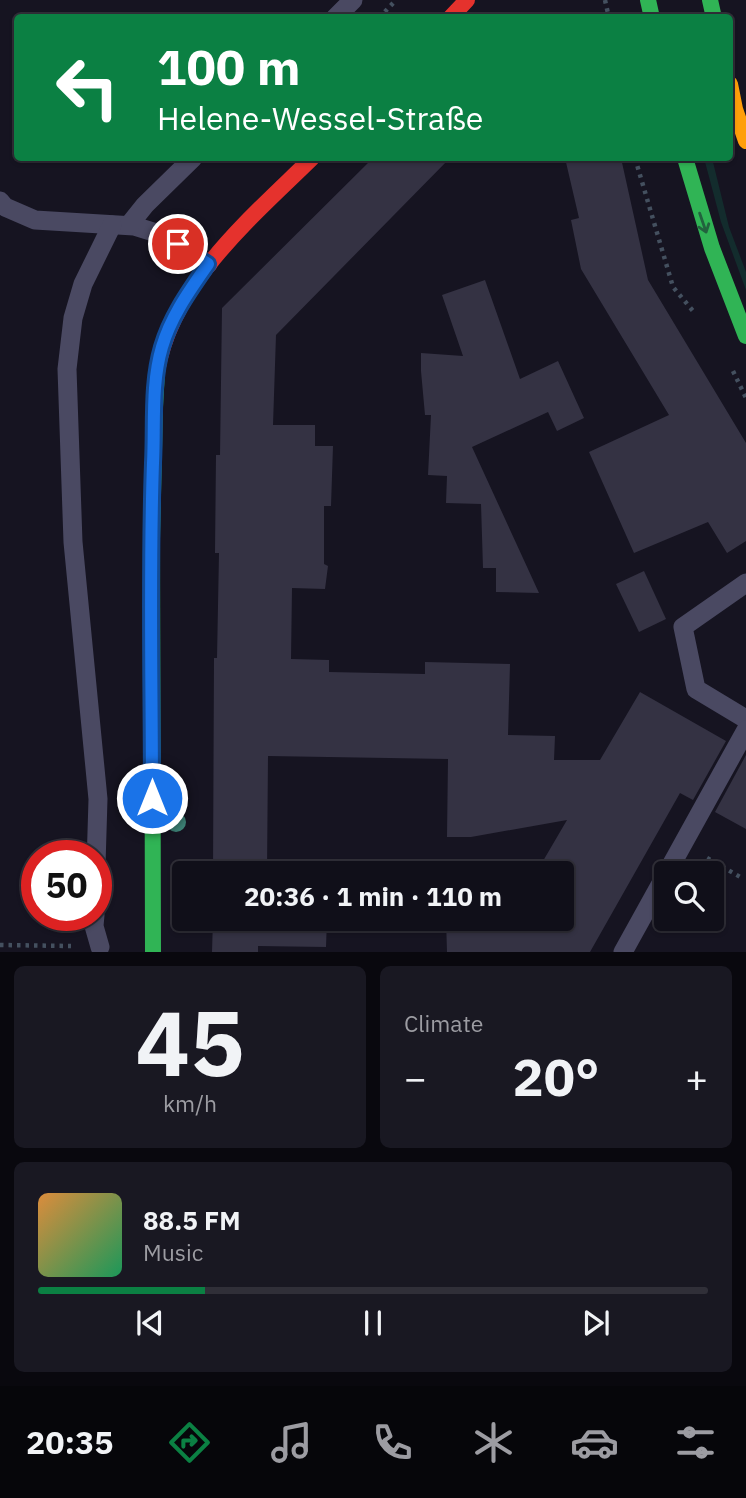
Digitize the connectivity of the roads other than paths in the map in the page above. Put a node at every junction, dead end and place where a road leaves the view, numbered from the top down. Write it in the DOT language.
graph roads {
  1 [pos="353,0"];
  2 [pos="467,0"];
  3 [pos="339,14"];
  4 [pos="454,14"];
  5 [pos="733,99"];
  6 [pos="746,141"];
  7 [pos="190,161"];
  8 [pos="309,161"];
  9 [pos="686,161"];
  10 [pos="0,201"];
  11 [pos="121,225"];
  12 [pos="208,264"];
  13 [pos="746,336"];
  14 [pos="746,583"];
  15 [pos="746,719"];
  16 [pos="746,730"];
  17 [pos="97,840"];
  18 [pos="95,931"];
  19 [pos="100,947"];
  20 [pos="153,952"];
  21 [pos="622,952"];
  1 -- 3 [label="lane"];
  2 -- 4 [label="main road"];
  5 -- 6 [label="main road"];
  7 -- 11 [label="lane"];
  8 -- 12 [label="main road"];
  9 -- 13 [label="main road, one-way"];
  10 -- 11 [label="lane"];
  11 -- 12 [label="lane"];
  11 -- 17 [label="lane"];
  12 -- 20 [label="main road"];
  14 -- 15 [label="lane"];
  16 -- 21 [label="lane"];
  18 -- 19 [label="lane"];
}
